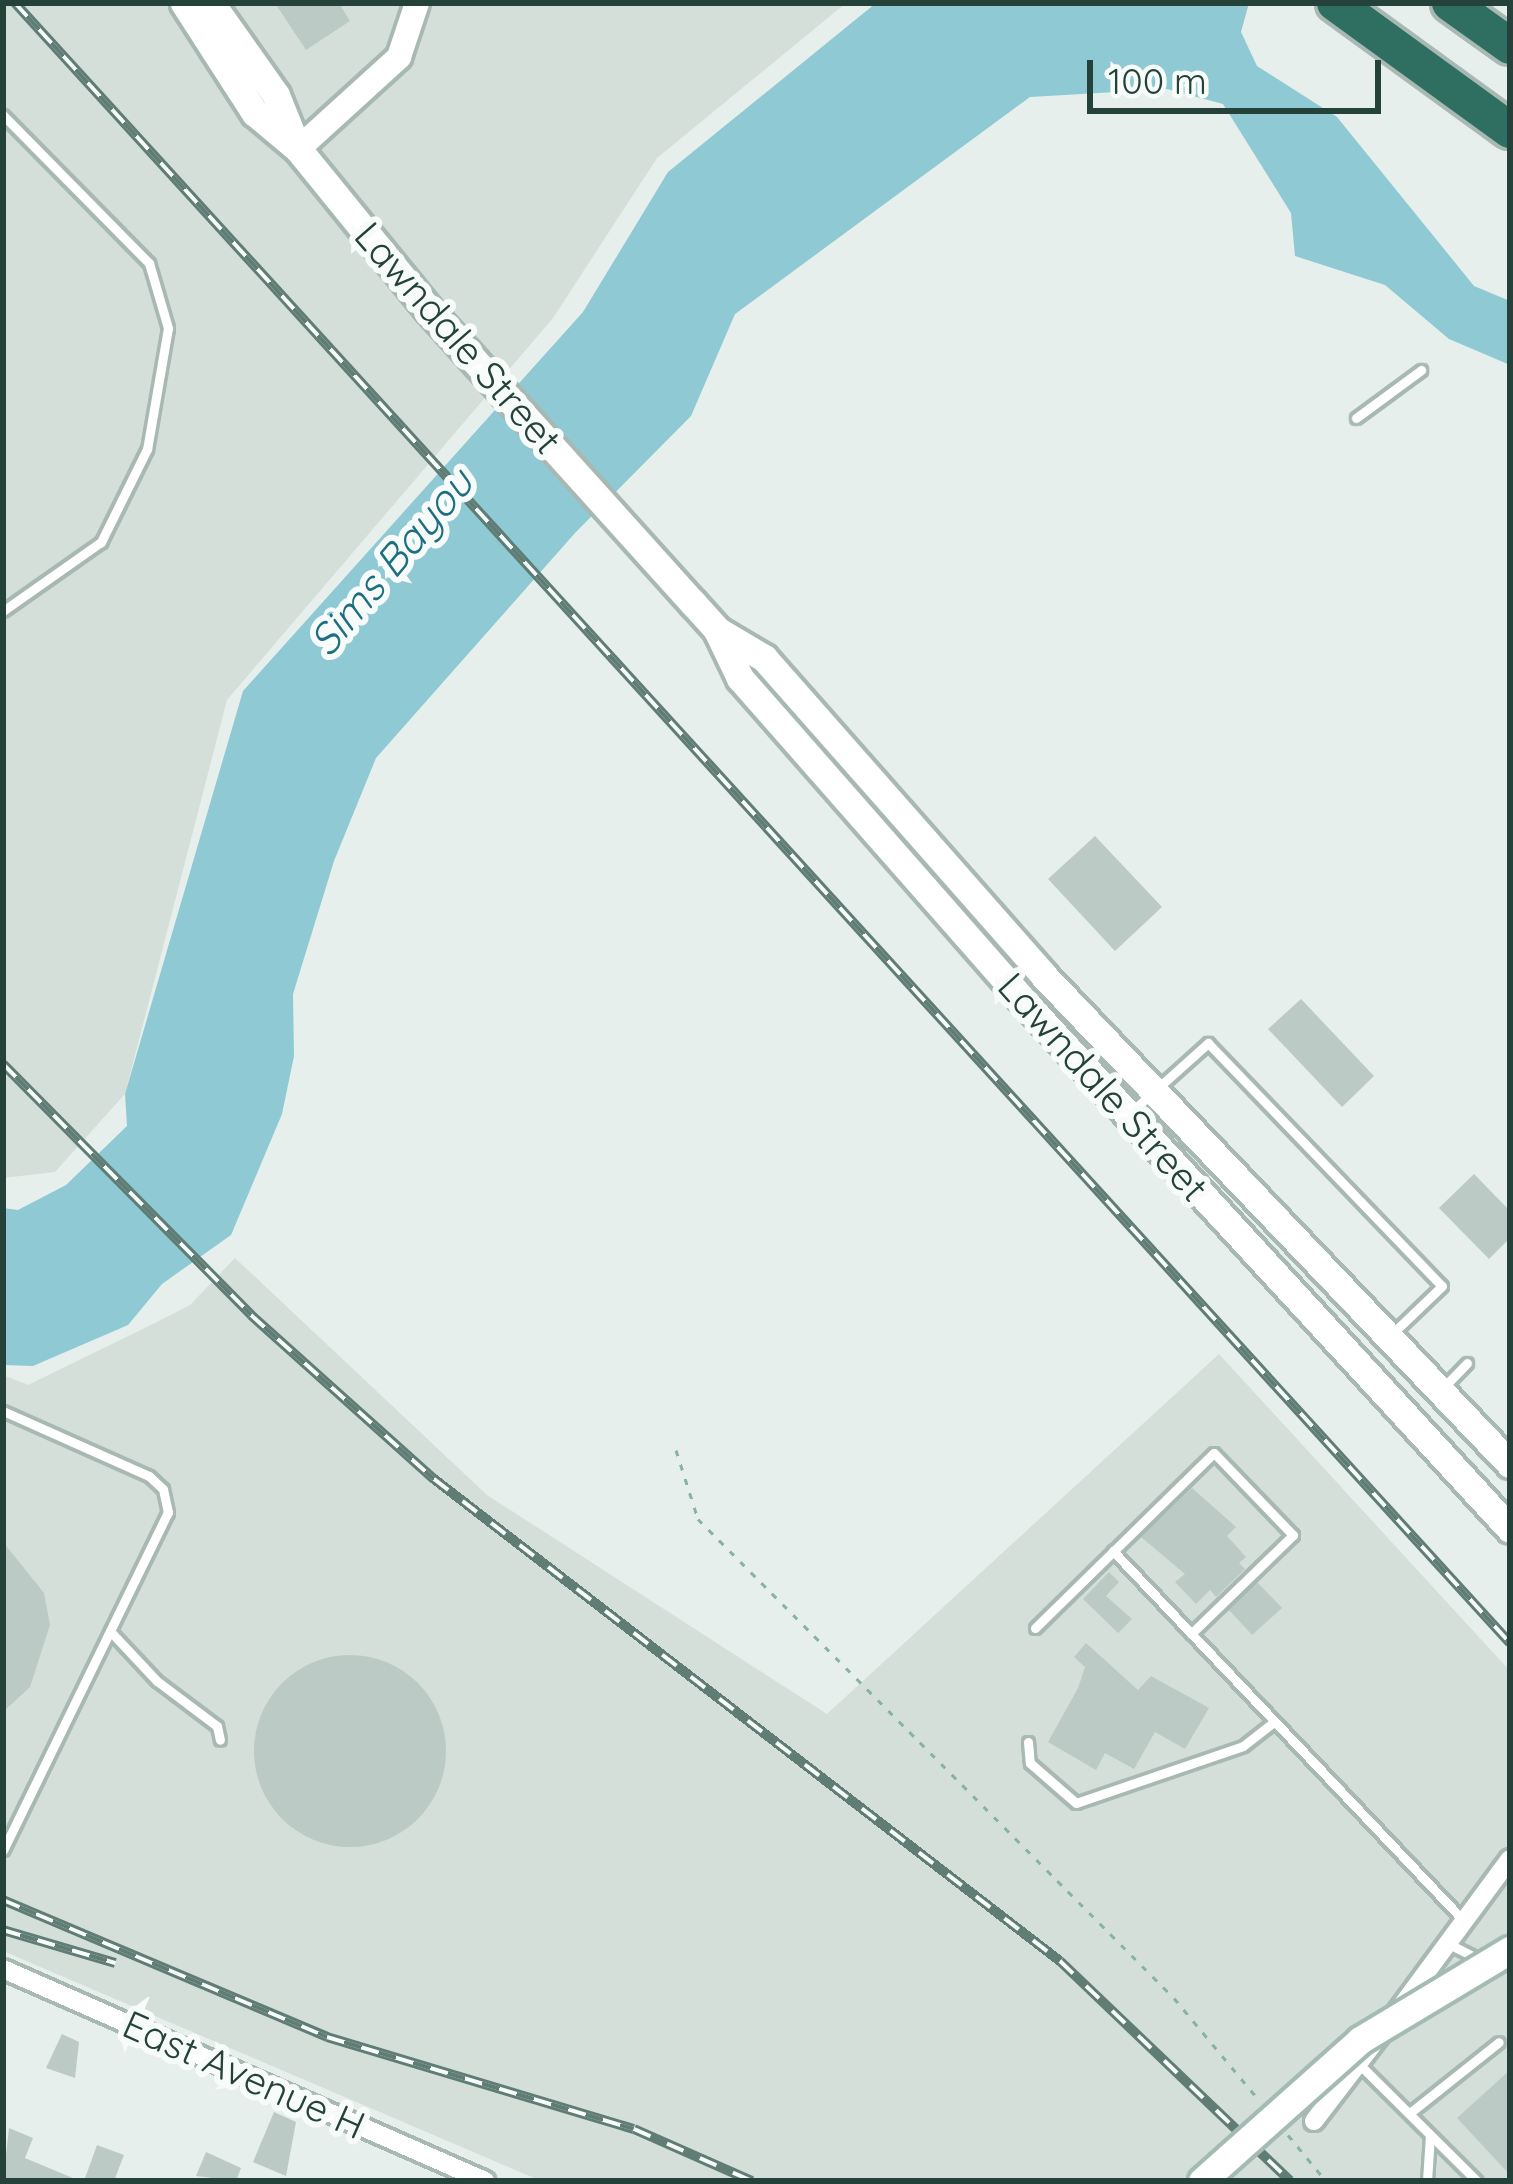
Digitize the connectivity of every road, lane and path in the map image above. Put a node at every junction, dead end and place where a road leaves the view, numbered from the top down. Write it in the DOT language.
graph roads {
  1 [pos="184,3"];
  2 [pos="211,3"];
  3 [pos="417,3"];
  4 [pos="1335,3"];
  5 [pos="1455,6"];
  6 [pos="1510,46"];
  7 [pos="3,116"];
  8 [pos="1510,130"];
  9 [pos="298,149"];
  10 [pos="1421,370"];
  11 [pos="1356,418"];
  12 [pos="3,611"];
  13 [pos="717,630"];
  14 [pos="1152,1093"];
  15 [pos="1126,1115"];
  16 [pos="1389,1336"];
  17 [pos="1467,1363"];
  18 [pos="1442,1390"];
  19 [pos="3,1411"];
  20 [pos="676,1450"];
  21 [pos="1510,1464"];
  22 [pos="1510,1528"];
  23 [pos="1113,1551"];
  24 [pos="1036,1628"];
  25 [pos="110,1631"];
  26 [pos="1191,1634"];
  27 [pos="1274,1722"];
  28 [pos="220,1740"];
  29 [pos="1028,1742"];
  30 [pos="8,1827"];
  31 [pos="3,1850"];
  32 [pos="1510,1859"];
  33 [pos="1464,1921"];
  34 [pos="1448,1943"];
  35 [pos="1510,1950"];
  36 [pos="1510,1967"];
  37 [pos="3,1969"];
  38 [pos="1498,2042"];
  39 [pos="1358,2064"];
  40 [pos="1411,2112"];
  41 [pos="1271,2114"];
  42 [pos="1313,2121"];
  43 [pos="1285,2131"];
  44 [pos="1430,2135"];
  45 [pos="485,2181"];
  46 [pos="1202,2181"];
  47 [pos="1326,2181"];
  48 [pos="1427,2181"];
  49 [pos="1477,2181"];
  1 -- 9 [label="main road, Lawndale Street"];
  2 -- 9 [label="main road, Lawndale Street"];
  3 -- 9 [label="street"];
  4 -- 8 [label="highway"];
  5 -- 6 [label="highway"];
  7 -- 12 [label="lane"];
  9 -- 13 [label="main road, Lawndale Street"];
  10 -- 11 [label="lane"];
  13 -- 14 [label="main road, Lawndale Street"];
  13 -- 15 [label="main road, Lawndale Street"];
  14 -- 15 [label="lane"];
  14 -- 16 [label="main road, Lawndale Street"];
  14 -- 16 [label="lane"];
  15 -- 22 [label="main road, Lawndale Street"];
  16 -- 18 [label="main road, Lawndale Street"];
  17 -- 18 [label="lane"];
  18 -- 21 [label="main road, Lawndale Street"];
  19 -- 25 [label="lane"];
  20 -- 41 [label="path"];
  23 -- 24 [label="lane"];
  23 -- 26 [label="lane"];
  23 -- 26 [label="lane"];
  25 -- 28 [label="lane"];
  25 -- 30 [label="lane"];
  26 -- 27 [label="lane"];
  27 -- 29 [label="lane"];
  27 -- 33 [label="lane"];
  30 -- 31 [label="lane"];
  32 -- 33 [label="street"];
  33 -- 34 [label="street"];
  34 -- 36 [label="lane"];
  34 -- 39 [label="street"];
  35 -- 46 [label="main road, bridge"];
  37 -- 45 [label="street, East Avenue H"];
  38 -- 40 [label="lane"];
  39 -- 40 [label="lane"];
  39 -- 42 [label="street"];
  40 -- 44 [label="lane"];
  43 -- 47 [label="path"];
  44 -- 48 [label="lane"];
  44 -- 49 [label="lane"];
}
